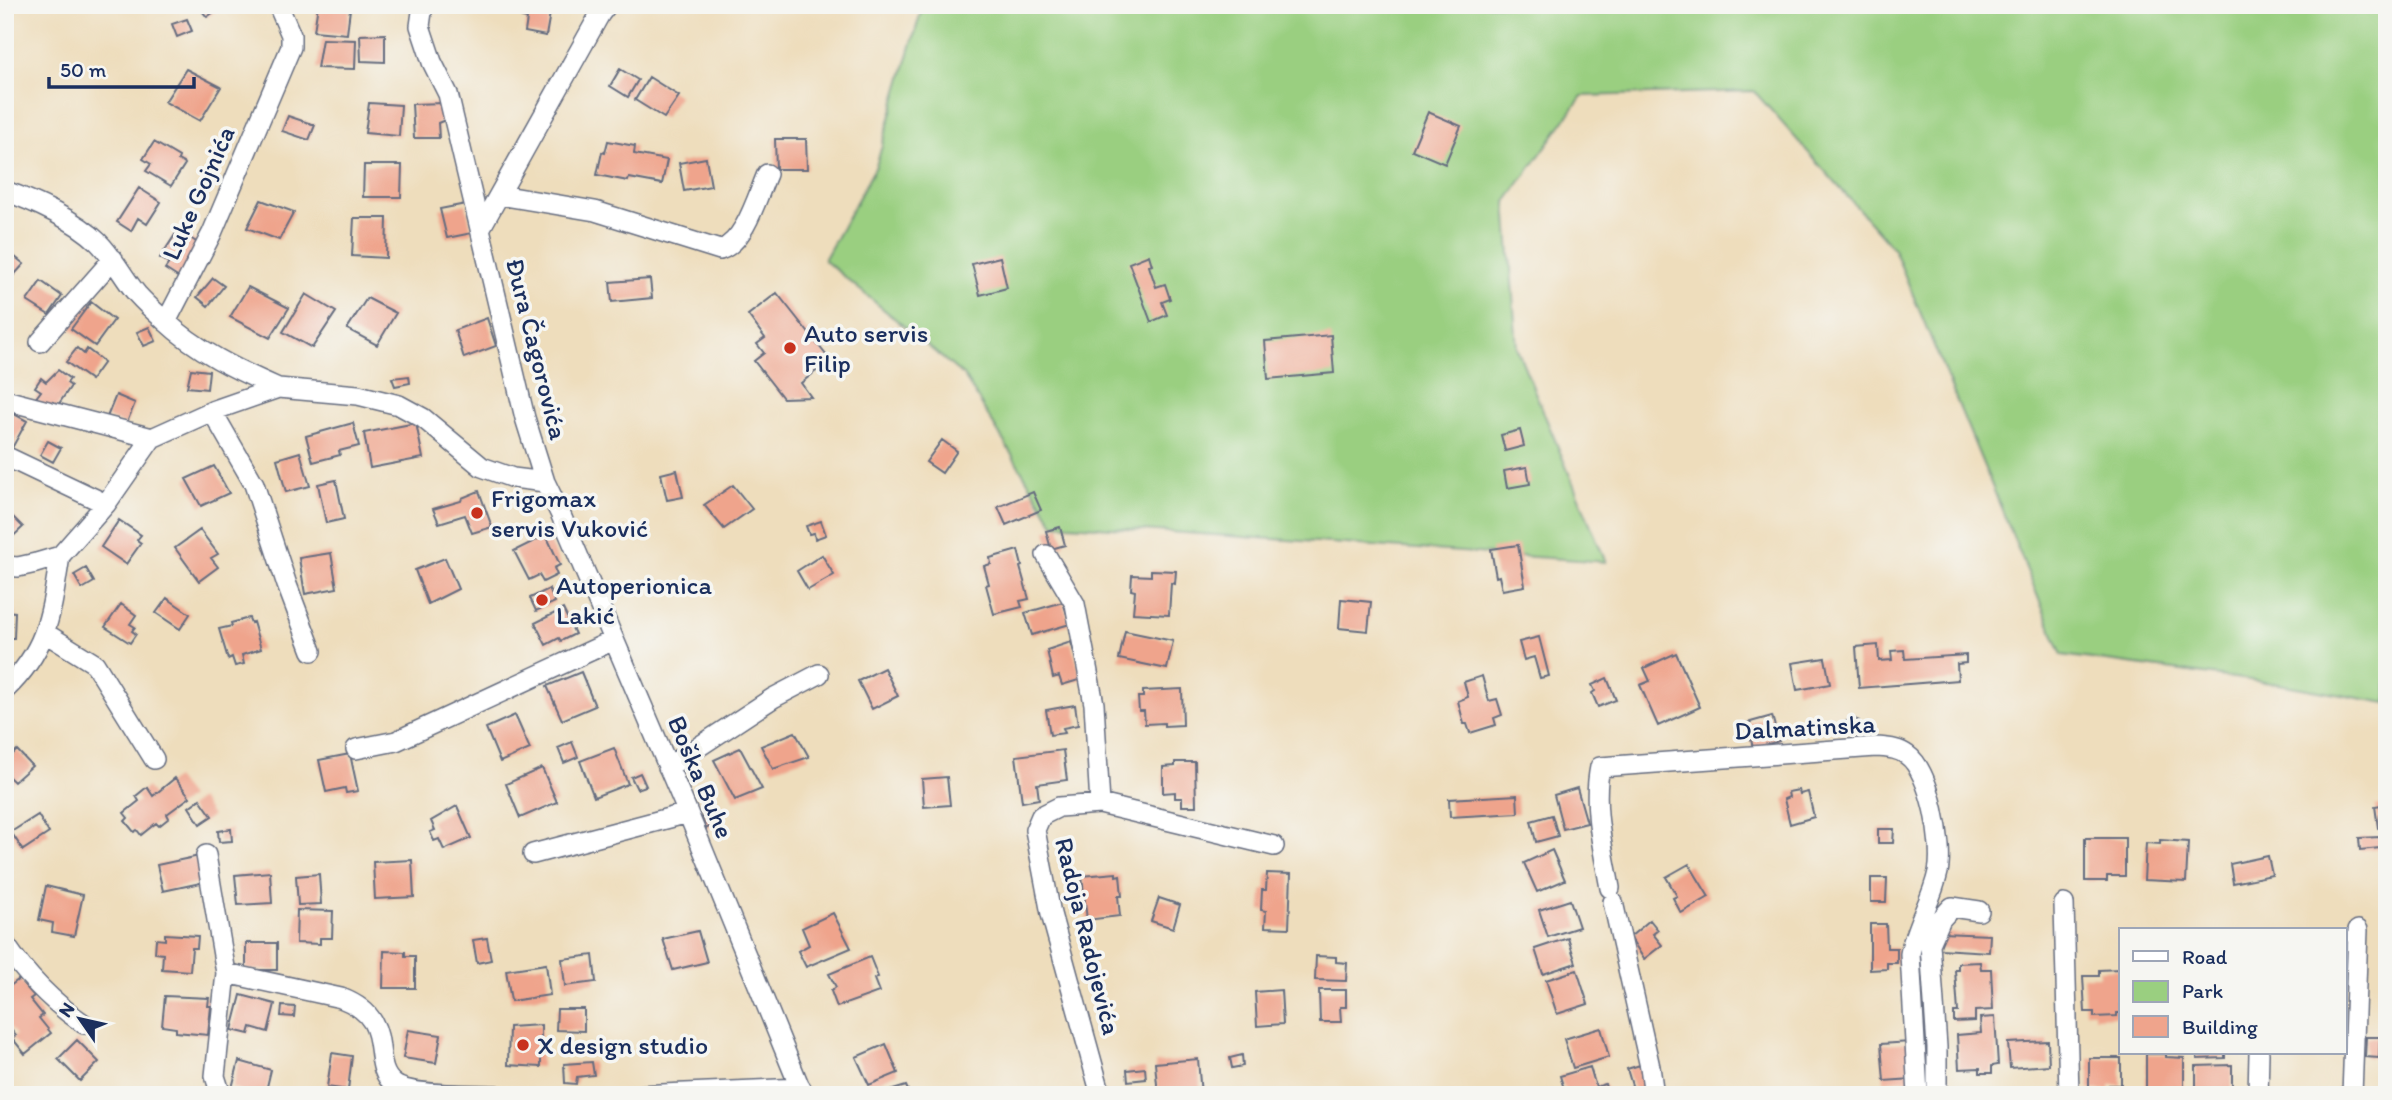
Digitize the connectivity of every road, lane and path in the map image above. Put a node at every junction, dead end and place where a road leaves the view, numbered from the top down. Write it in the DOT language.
graph roads {
  1 [pos="278,5"];
  2 [pos="424,5"];
  3 [pos="601,8"];
  4 [pos="767,174"];
  5 [pos="5,191"];
  6 [pos="500,195"];
  7 [pos="480,229"];
  8 [pos="113,258"];
  9 [pos="166,323"];
  10 [pos="40,342"];
  11 [pos="278,388"];
  12 [pos="5,400"];
  13 [pos="212,411"];
  14 [pos="152,438"];
  15 [pos="5,456"];
  16 [pos="545,482"];
  17 [pos="106,504"];
  18 [pos="1046,555"];
  19 [pos="60,556"];
  20 [pos="5,566"];
  21 [pos="45,633"];
  22 [pos="614,640"];
  23 [pos="312,651"];
  24 [pos="819,674"];
  25 [pos="5,690"];
  26 [pos="356,749"];
  27 [pos="154,759"];
  28 [pos="668,767"];
  29 [pos="1100,804"];
  30 [pos="688,813"];
  31 [pos="1274,846"];
  32 [pos="533,854"];
  33 [pos="206,855"];
  34 [pos="2064,904"];
  35 [pos="1979,911"];
  36 [pos="2358,930"];
  37 [pos="5,944"];
  38 [pos="226,973"];
  39 [pos="84,1024"];
  40 [pos="2259,1054"];
  41 [pos="802,1091"];
  42 [pos="221,1095"];
  43 [pos="495,1095"];
  44 [pos="639,1095"];
  45 [pos="1101,1095"];
  46 [pos="1654,1095"];
  47 [pos="1918,1095"];
  48 [pos="1937,1095"];
  49 [pos="2069,1095"];
  50 [pos="2258,1095"];
  51 [pos="2353,1095"];
  1 -- 9 [label="street, Luke Gojnića"];
  2 -- 7 [label="street, Đura Čagorovića"];
  3 -- 6 [label="street, Đura Čagorovića"];
  4 -- 6 [label="street"];
  5 -- 8 [label="street, Luke Gojnića"];
  6 -- 7 [label="street, Đura Čagorovića"];
  7 -- 16 [label="street, Đura Čagorovića"];
  8 -- 9 [label="street, Luke Gojnića"];
  8 -- 10 [label="street"];
  9 -- 11 [label="street, Luke Gojnića"];
  11 -- 13 [label="street"];
  11 -- 16 [label="street"];
  12 -- 14 [label="street"];
  13 -- 14 [label="street"];
  13 -- 23 [label="street"];
  14 -- 17 [label="street"];
  15 -- 17 [label="street"];
  16 -- 22 [label="street, Boška Buhe"];
  17 -- 19 [label="street"];
  18 -- 29 [label="street, Radoja Radojevića"];
  19 -- 20 [label="street"];
  19 -- 21 [label="street"];
  21 -- 25 [label="street"];
  21 -- 27 [label="street"];
  22 -- 26 [label="street"];
  22 -- 28 [label="street, Boška Buhe"];
  24 -- 28 [label="street"];
  28 -- 30 [label="street, Boška Buhe"];
  29 -- 31 [label="street"];
  29 -- 45 [label="street, Radoja Radojevića"];
  30 -- 32 [label="street"];
  30 -- 41 [label="street, Boška Buhe"];
  33 -- 38 [label="street"];
  34 -- 49 [label="street"];
  35 -- 48 [label="street"];
  36 -- 51 [label="street"];
  37 -- 39 [label="street"];
  38 -- 42 [label="street"];
  38 -- 43 [label="street"];
  40 -- 50 [label="street"];
  41 -- 44 [label="street"];
  46 -- 47 [label="street, Dalmatinska"];
}
